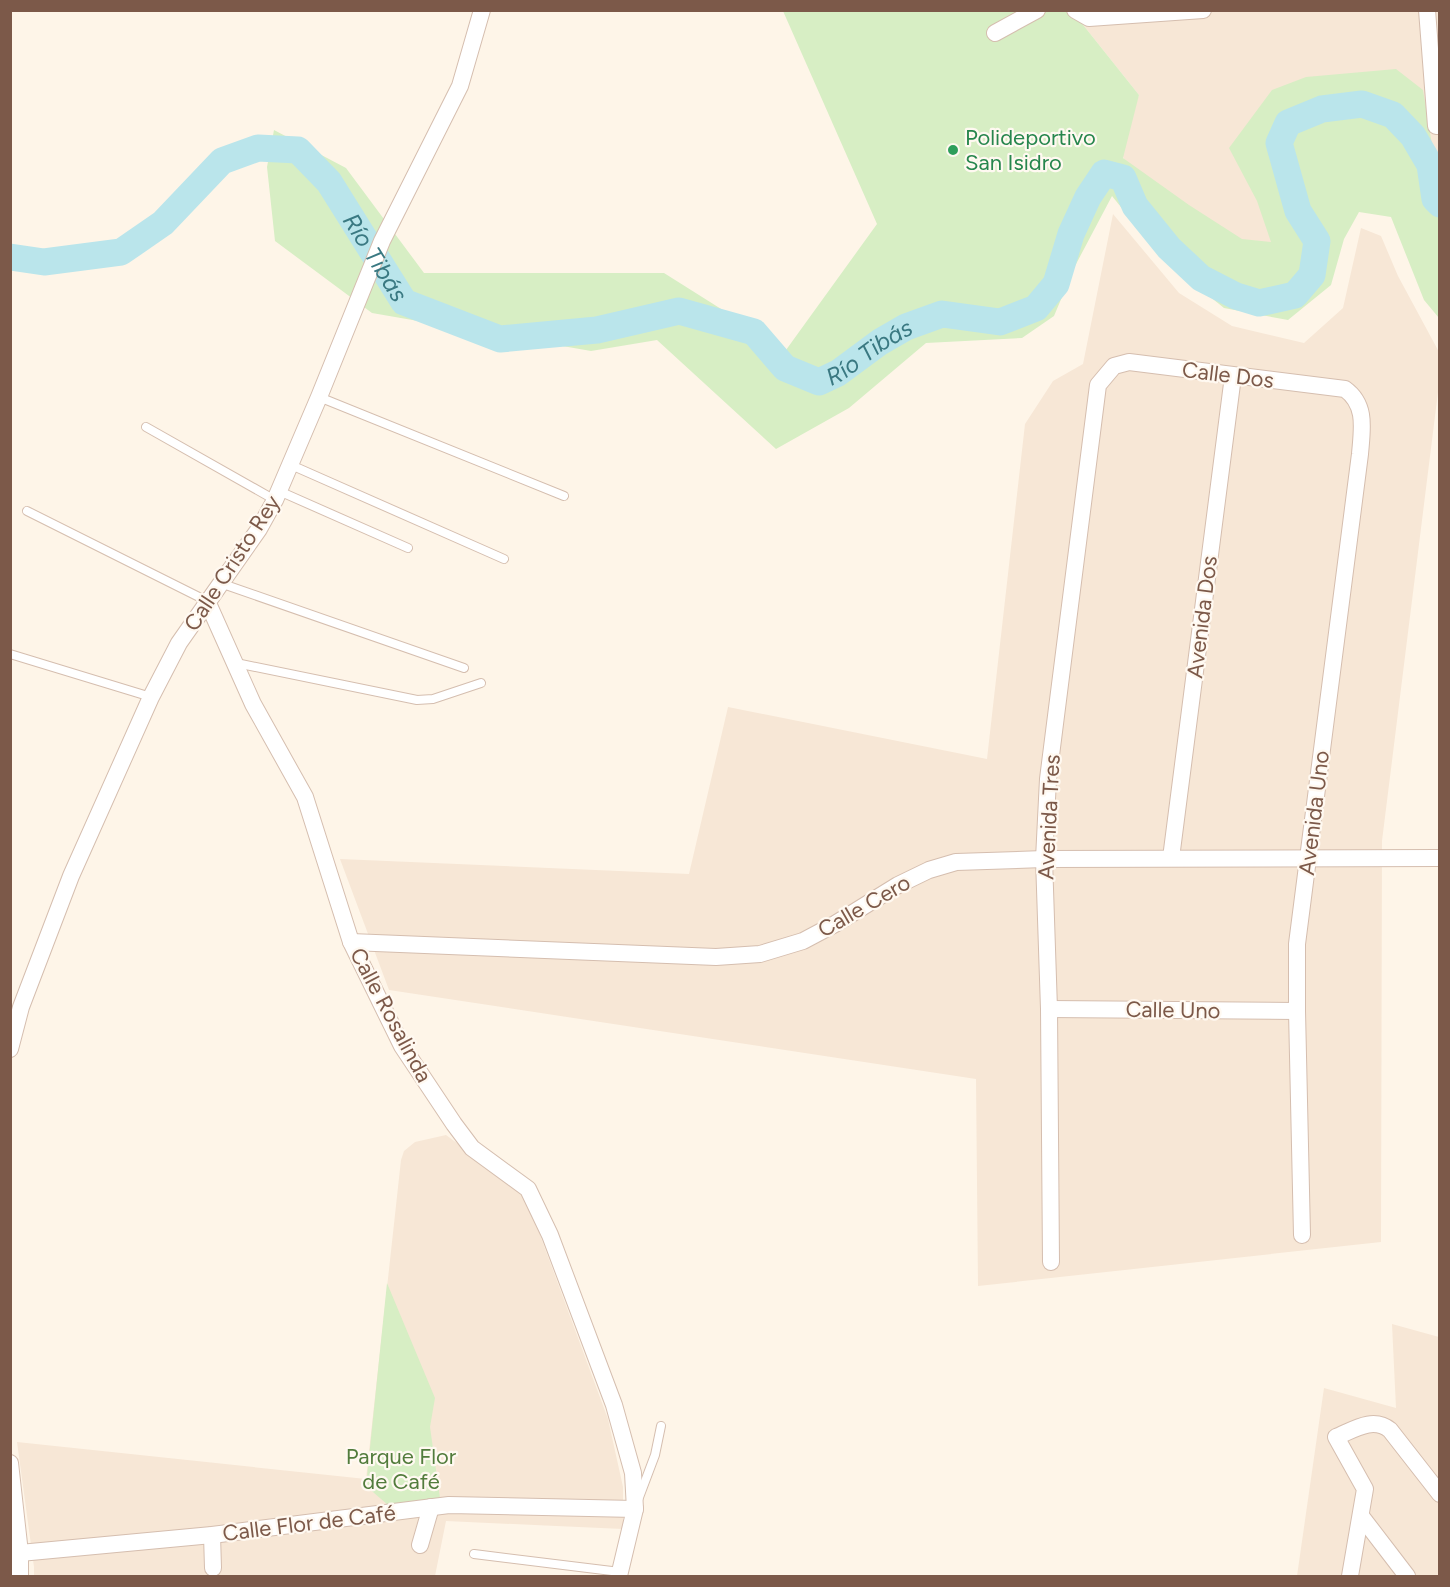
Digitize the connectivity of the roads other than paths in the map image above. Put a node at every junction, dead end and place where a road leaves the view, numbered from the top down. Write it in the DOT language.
graph roads {
  1 [pos="482,10"];
  2 [pos="1037,10"];
  3 [pos="1075,10"];
  4 [pos="1203,10"];
  5 [pos="1427,10"];
  6 [pos="995,33"];
  7 [pos="1440,126"];
  8 [pos="1104,376"];
  9 [pos="1233,376"];
  10 [pos="1354,396"];
  11 [pos="319,397"];
  12 [pos="146,427"];
  13 [pos="291,465"];
  14 [pos="277,495"];
  15 [pos="564,496"];
  16 [pos="27,511"];
  17 [pos="408,548"];
  18 [pos="504,559"];
  19 [pos="220,582"];
  20 [pos="207,601"];
  21 [pos="10,654"];
  22 [pos="235,663"];
  23 [pos="464,668"];
  24 [pos="481,683"];
  25 [pos="151,697"];
  26 [pos="1171,858"];
  27 [pos="1440,858"];
  28 [pos="1044,859"];
  29 [pos="1308,859"];
  30 [pos="351,942"];
  31 [pos="1049,1009"];
  32 [pos="1297,1011"];
  33 [pos="10,1049"];
  34 [pos="1302,1235"];
  35 [pos="1051,1262"];
  36 [pos="661,1426"];
  37 [pos="10,1463"];
  38 [pos="1440,1494"];
  39 [pos="431,1507"];
  40 [pos="635,1509"];
  41 [pos="1361,1516"];
  42 [pos="212,1535"];
  43 [pos="420,1545"];
  44 [pos="20,1553"];
  45 [pos="474,1554"];
  46 [pos="213,1568"];
  47 [pos="620,1574"];
  48 [pos="20,1576"];
  49 [pos="1350,1576"];
  50 [pos="1407,1576"];
  1 -- 11 [label="street, Calle Cristo Rey"];
  2 -- 6 [label="street"];
  3 -- 4 [label="street"];
  5 -- 7 [label="street"];
  8 -- 9 [label="street, Calle Dos"];
  8 -- 28 [label="street, Avenida Tres"];
  9 -- 10 [label="street, Calle Dos"];
  9 -- 26 [label="street, Avenida Dos"];
  10 -- 29 [label="street, Avenida Uno"];
  11 -- 13 [label="street, Calle Cristo Rey"];
  11 -- 15 [label="lane"];
  12 -- 14 [label="lane"];
  13 -- 14 [label="street, Calle Cristo Rey"];
  13 -- 18 [label="lane"];
  14 -- 17 [label="lane"];
  14 -- 19 [label="street, Calle Cristo Rey"];
  16 -- 20 [label="lane"];
  19 -- 20 [label="street, Calle Cristo Rey"];
  19 -- 23 [label="lane"];
  20 -- 22 [label="street, Calle Rosalinda"];
  20 -- 25 [label="street, Calle Cristo Rey"];
  21 -- 25 [label="lane"];
  22 -- 24 [label="lane"];
  22 -- 30 [label="street, Calle Rosalinda"];
  25 -- 33 [label="street, Calle Cristo Rey"];
  26 -- 28 [label="street, Calle Cero"];
  26 -- 29 [label="street, Calle Cero"];
  27 -- 29 [label="street, Calle Cero"];
  28 -- 30 [label="street, Calle Cero"];
  28 -- 31 [label="street, Avenida Tres"];
  29 -- 32 [label="street, Avenida Uno"];
  30 -- 40 [label="street, Calle Rosalinda"];
  31 -- 32 [label="street, Calle Uno"];
  31 -- 35 [label="street, Avenida Tres"];
  32 -- 34 [label="street, Avenida Uno"];
  36 -- 40 [label="lane"];
  37 -- 44 [label="street"];
  38 -- 41 [label="street"];
  39 -- 40 [label="street, Calle Flor de Café"];
  39 -- 42 [label="street, Calle Flor de Café"];
  39 -- 43 [label="street"];
  40 -- 47 [label="street, Calle Rosalinda"];
  41 -- 49 [label="street"];
  41 -- 50 [label="street"];
  42 -- 44 [label="street, Calle Flor de Café"];
  42 -- 46 [label="street"];
  44 -- 48 [label="street"];
  45 -- 47 [label="lane"];
}
